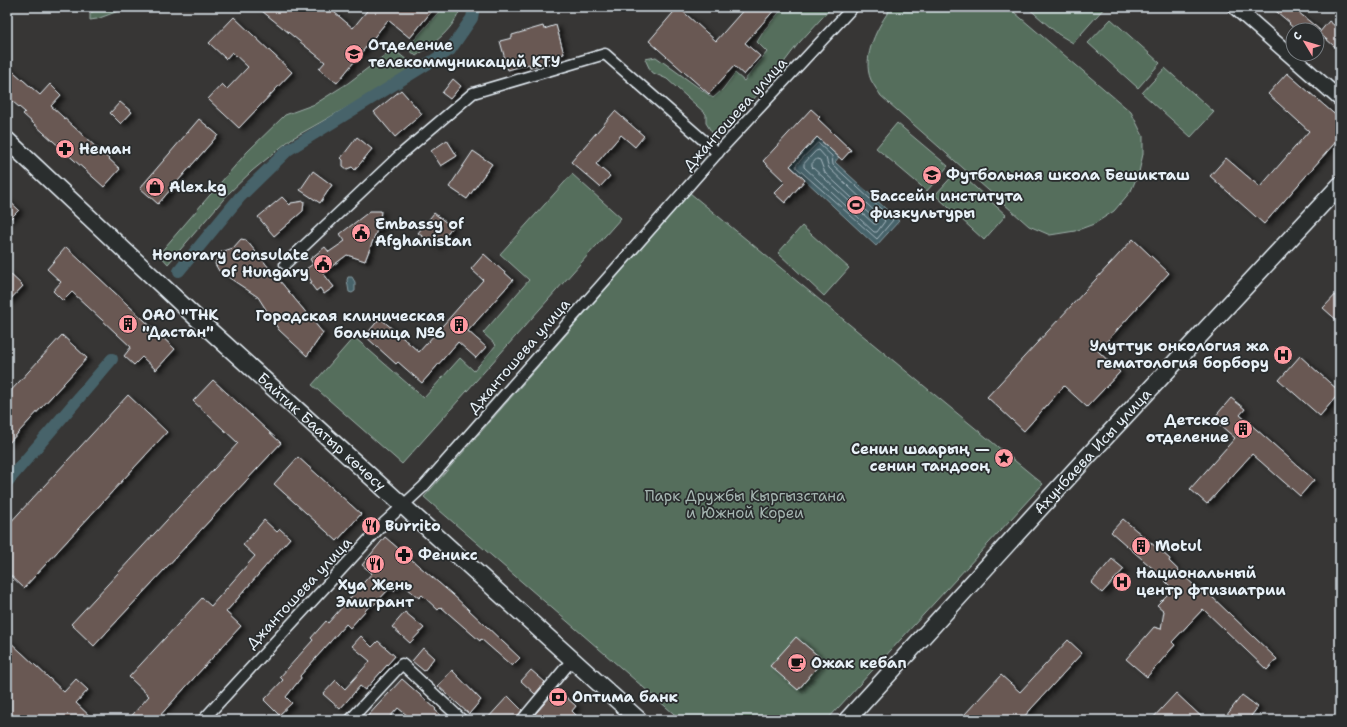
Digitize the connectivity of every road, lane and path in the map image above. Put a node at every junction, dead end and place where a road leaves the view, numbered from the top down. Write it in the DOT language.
graph roads {
  1 [pos="853,7"];
  2 [pos="1235,7"];
  3 [pos="1340,99"];
  4 [pos="7,140"];
  5 [pos="718,153"];
  6 [pos="1340,185"];
  7 [pos="285,264"];
  8 [pos="403,506"];
  9 [pos="572,660"];
  10 [pos="203,720"];
  11 [pos="350,720"];
  12 [pos="462,720"];
  13 [pos="522,720"];
  14 [pos="640,720"];
  15 [pos="847,720"];
  1 -- 5 [label="street, Джантошева улица"];
  2 -- 3 [label="main road"];
  4 -- 8 [label="main road, Байтик Баатыр көчөсү"];
  5 -- 7 [label="street"];
  5 -- 8 [label="street, Джантошева улица"];
  6 -- 15 [label="main road, Ахунбаева Исы улица"];
  8 -- 9 [label="main road, Байтик Баатыр көчөсү"];
  8 -- 10 [label="street, Джантошева улица"];
  9 -- 13 [label="street"];
  9 -- 14 [label="main road, Байтик Баатыр көчөсү"];
  11 -- 12 [label="street"];
}
